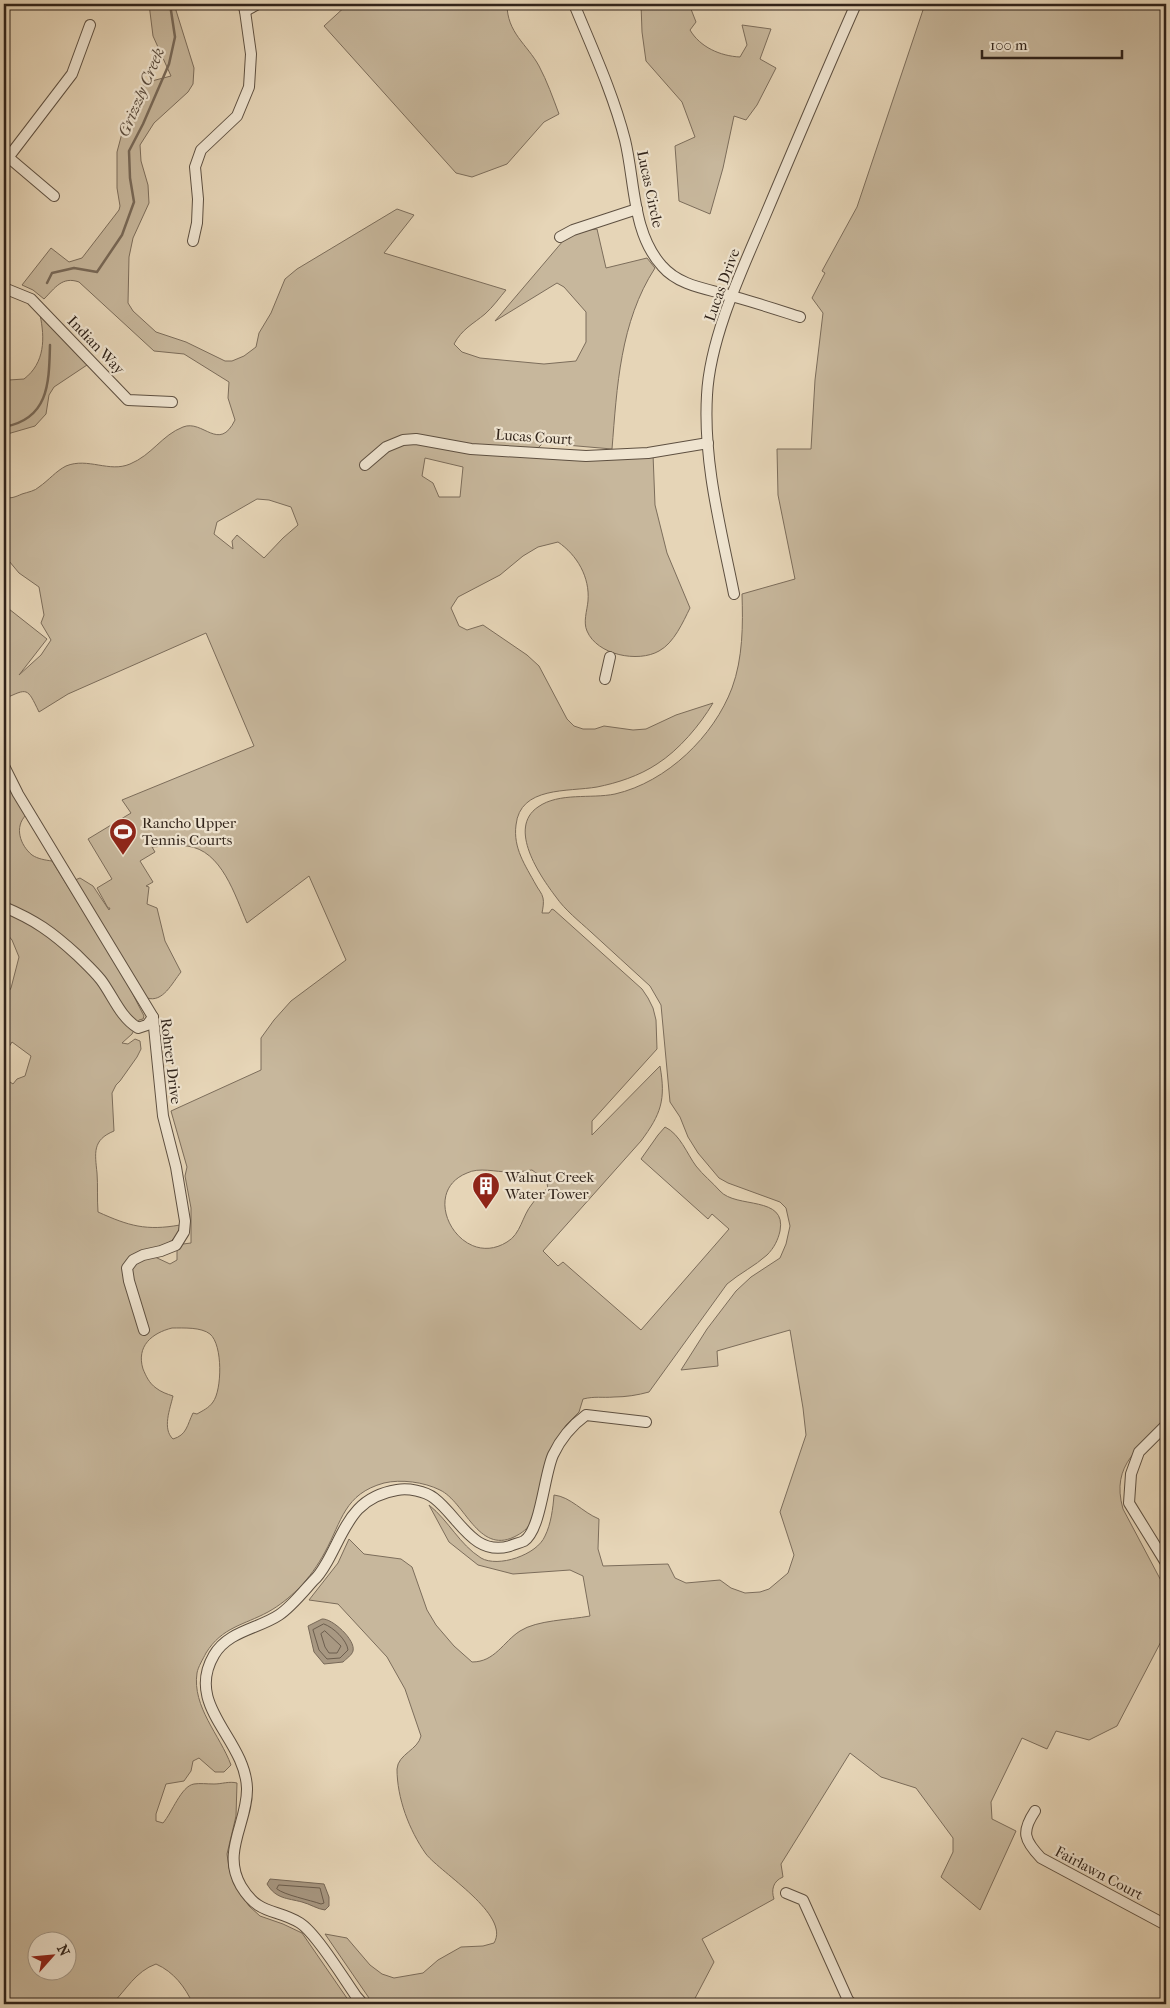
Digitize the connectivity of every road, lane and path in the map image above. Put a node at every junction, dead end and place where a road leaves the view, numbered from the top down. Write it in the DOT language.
graph roads {
  1 [pos="258,4"];
  2 [pos="574,4"];
  3 [pos="856,4"];
  4 [pos="244,7"];
  5 [pos="90,25"];
  6 [pos="6,160"];
  7 [pos="54,196"];
  8 [pos="637,209"];
  9 [pos="560,237"];
  10 [pos="193,241"];
  11 [pos="4,288"];
  12 [pos="732,296"];
  13 [pos="800,317"];
  14 [pos="172,402"];
  15 [pos="708,443"];
  16 [pos="365,465"];
  17 [pos="734,594"];
  18 [pos="610,657"];
  19 [pos="606,680"];
  20 [pos="4,766"];
  21 [pos="4,907"];
  22 [pos="153,1017"];
  23 [pos="144,1330"];
  24 [pos="646,1422"];
  25 [pos="1166,1425"];
  26 [pos="1166,1563"];
  27 [pos="1035,1811"];
  28 [pos="786,1893"];
  29 [pos="1166,1925"];
  30 [pos="364,2004"];
  31 [pos="852,2004"];
  1 -- 4 [label="street"];
  2 -- 8 [label="street, Lucas Circle"];
  3 -- 12 [label="street, Lucas Drive"];
  4 -- 10 [label="street"];
  5 -- 6 [label="street"];
  6 -- 7 [label="street"];
  8 -- 9 [label="street"];
  8 -- 12 [label="street, Lucas Circle"];
  11 -- 14 [label="street, Indian Way"];
  12 -- 13 [label="street, Lucas Circle"];
  12 -- 15 [label="street, Lucas Drive"];
  15 -- 16 [label="street, Lucas Court"];
  15 -- 17 [label="street, Lucas Drive"];
  18 -- 19 [label="street"];
  20 -- 22 [label="street, Rohrer Drive"];
  21 -- 22 [label="street"];
  22 -- 23 [label="street, Rohrer Drive"];
  24 -- 30 [label="street"];
  25 -- 26 [label="street"];
  27 -- 29 [label="street, Fairlawn Court"];
  28 -- 31 [label="street"];
}
